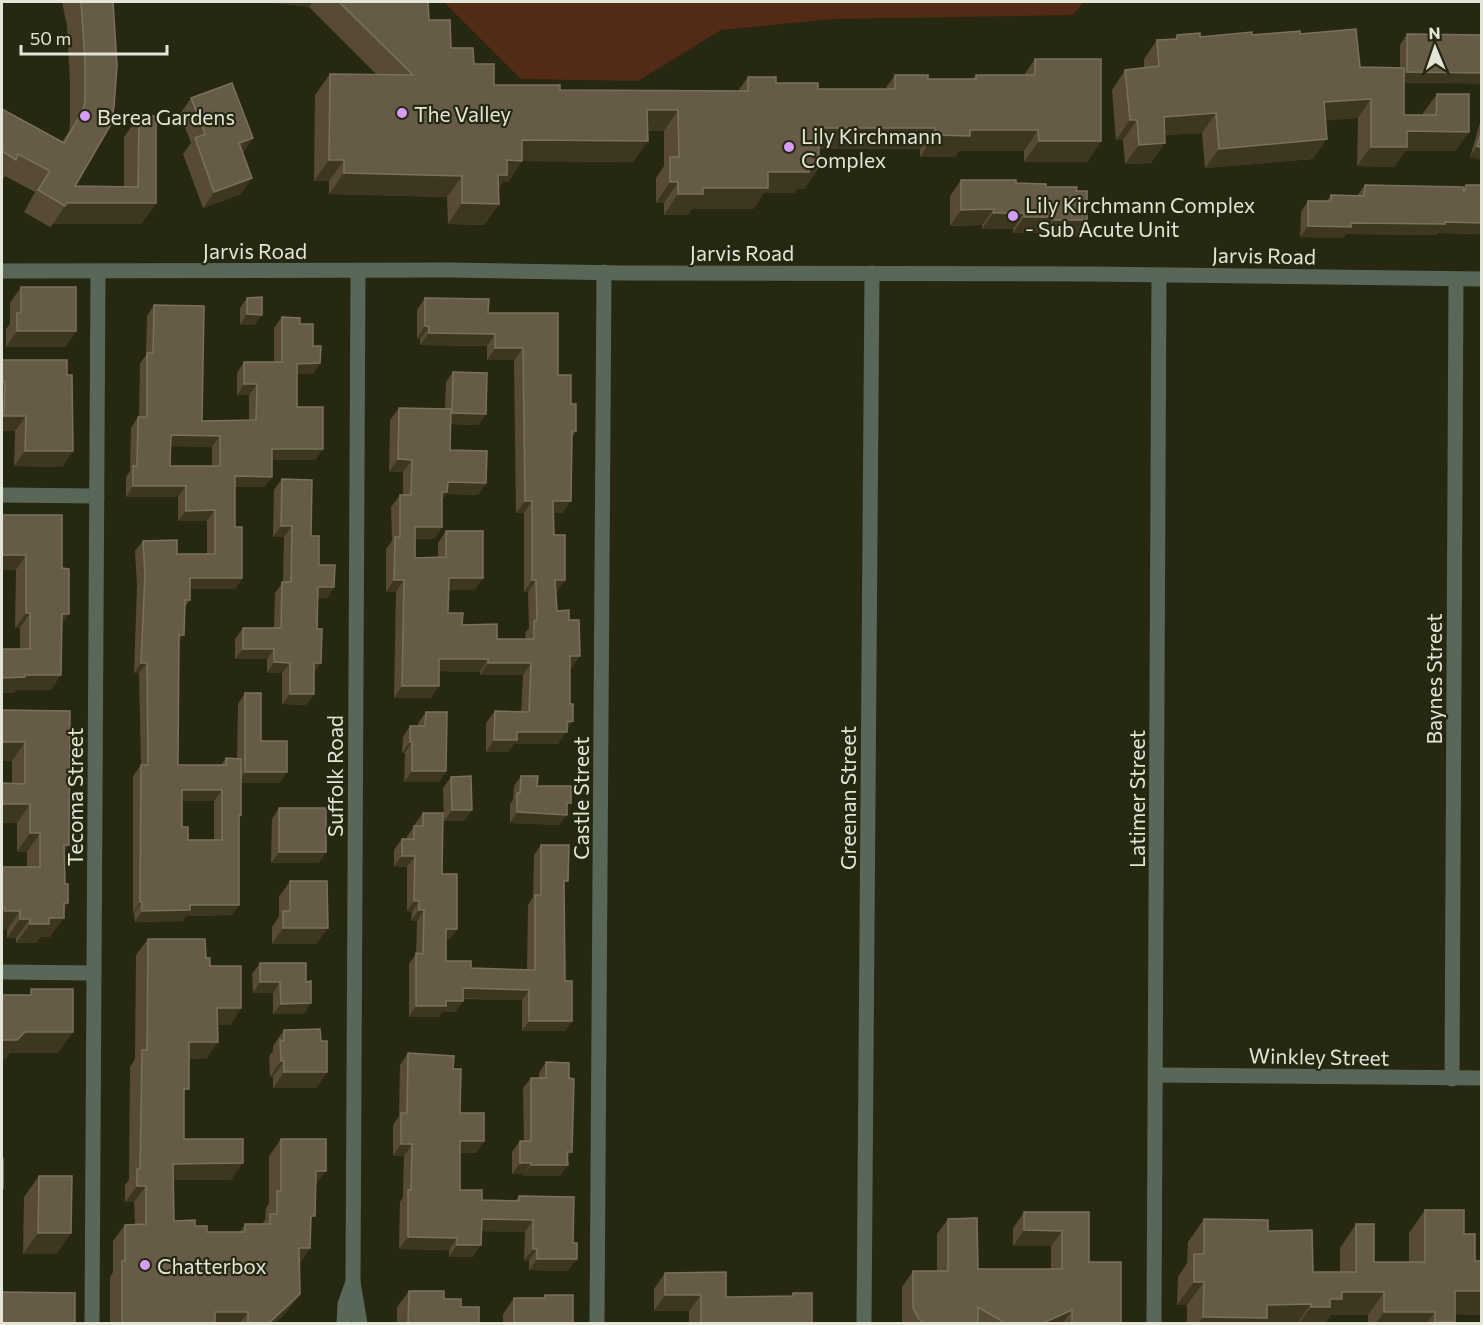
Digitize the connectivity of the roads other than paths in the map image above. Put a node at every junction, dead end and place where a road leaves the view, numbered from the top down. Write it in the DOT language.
graph roads {
  1 [pos="358,270"];
  2 [pos="2,271"];
  3 [pos="98,271"];
  4 [pos="604,272"];
  5 [pos="872,273"];
  6 [pos="1159,275"];
  7 [pos="1456,279"];
  8 [pos="1482,279"];
  9 [pos="2,495"];
  10 [pos="97,496"];
  11 [pos="2,972"];
  12 [pos="94,973"];
  13 [pos="1156,1075"];
  14 [pos="1452,1078"];
  15 [pos="1482,1078"];
  16 [pos="353,1282"];
  17 [pos="92,1323"];
  18 [pos="344,1323"];
  19 [pos="360,1323"];
  20 [pos="597,1323"];
  21 [pos="864,1323"];
  22 [pos="1154,1323"];
  1 -- 3 [label="street, Jarvis Road"];
  1 -- 4 [label="street, Jarvis Road"];
  1 -- 16 [label="street, Suffolk Road"];
  2 -- 3 [label="street, Jarvis Road"];
  3 -- 10 [label="street, Tecoma Street"];
  4 -- 5 [label="street, Jarvis Road"];
  4 -- 20 [label="street, Castle Street"];
  5 -- 6 [label="street, Jarvis Road"];
  5 -- 21 [label="street, Greenan Street"];
  6 -- 7 [label="street, Jarvis Road"];
  6 -- 13 [label="street, Latimer Street"];
  7 -- 8 [label="street, Jarvis Road"];
  7 -- 14 [label="street, Baynes Street"];
  9 -- 10 [label="street"];
  10 -- 12 [label="street, Tecoma Street"];
  11 -- 12 [label="street"];
  12 -- 17 [label="street, Tecoma Street"];
  13 -- 14 [label="street, Winkley Street"];
  13 -- 22 [label="street, Latimer Street"];
  14 -- 15 [label="street, Winkley Street"];
  16 -- 18 [label="street, Suffolk Road"];
  16 -- 19 [label="street, Suffolk Road"];
}
